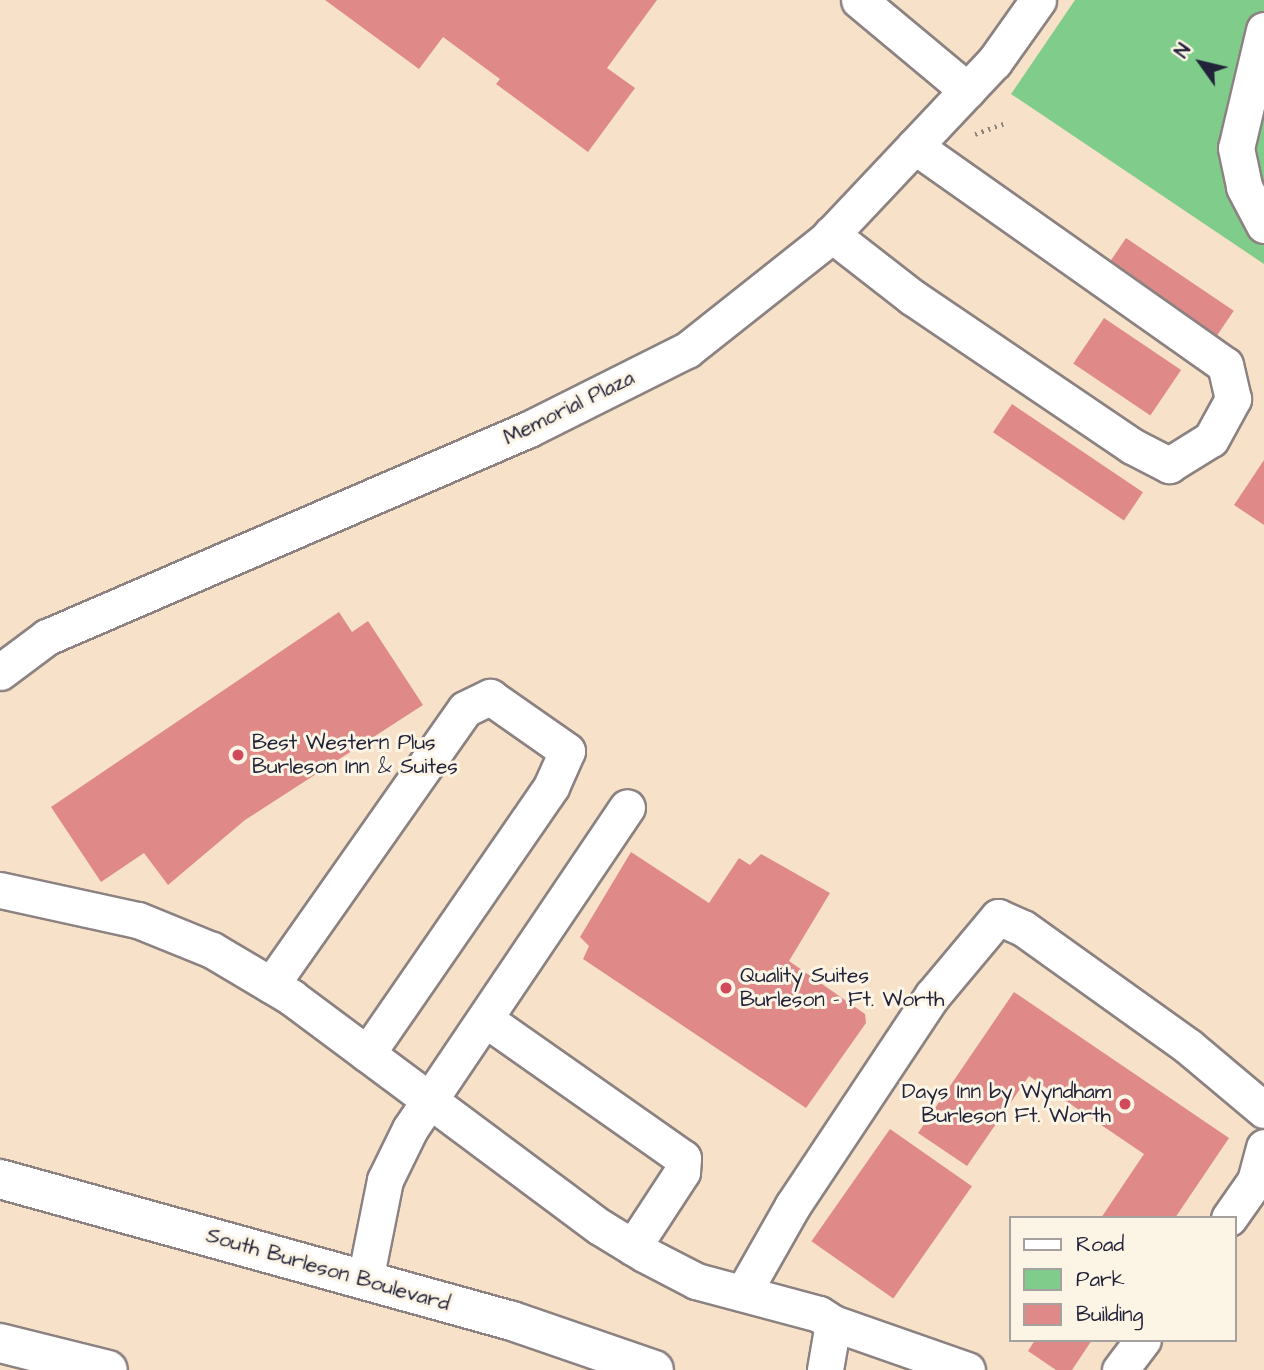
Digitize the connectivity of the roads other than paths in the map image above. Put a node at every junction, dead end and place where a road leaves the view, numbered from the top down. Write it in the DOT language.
graph roads {
  1 [pos="859,0"];
  2 [pos="1038,0"];
  3 [pos="1264,30"];
  4 [pos="967,90"];
  5 [pos="915,146"];
  6 [pos="1264,225"];
  7 [pos="831,234"];
  8 [pos="0,672"];
  9 [pos="627,807"];
  10 [pos="0,890"];
  11 [pos="271,985"];
  12 [pos="485,1019"];
  13 [pos="367,1054"];
  14 [pos="429,1101"];
  15 [pos="1264,1110"];
  16 [pos="1264,1147"];
  17 [pos="0,1179"];
  18 [pos="1230,1216"];
  19 [pos="632,1247"];
  20 [pos="365,1280"];
  21 [pos="743,1293"];
  22 [pos="833,1324"];
  23 [pos="1141,1342"];
  24 [pos="0,1343"];
  25 [pos="108,1370"];
  26 [pos="654,1370"];
  27 [pos="825,1370"];
  28 [pos="967,1370"];
  29 [pos="1120,1370"];
  1 -- 4 [label="street"];
  2 -- 4 [label="street, Memorial Plaza"];
  3 -- 6 [label="street"];
  4 -- 5 [label="street, Memorial Plaza"];
  5 -- 7 [label="street, Memorial Plaza"];
  5 -- 7 [label="street"];
  7 -- 8 [label="street, Memorial Plaza"];
  9 -- 12 [label="street"];
  10 -- 11 [label="street"];
  11 -- 13 [label="street"];
  11 -- 13 [label="street"];
  12 -- 14 [label="street"];
  12 -- 19 [label="street"];
  13 -- 14 [label="street"];
  14 -- 19 [label="street"];
  14 -- 20 [label="street"];
  15 -- 21 [label="street"];
  16 -- 18 [label="street"];
  17 -- 20 [label="main road, South Burleson Boulevard"];
  19 -- 21 [label="street"];
  20 -- 26 [label="main road, South Burleson Boulevard"];
  21 -- 22 [label="street"];
  22 -- 27 [label="street"];
  22 -- 28 [label="street"];
  23 -- 29 [label="street"];
  24 -- 25 [label="main road"];
}
